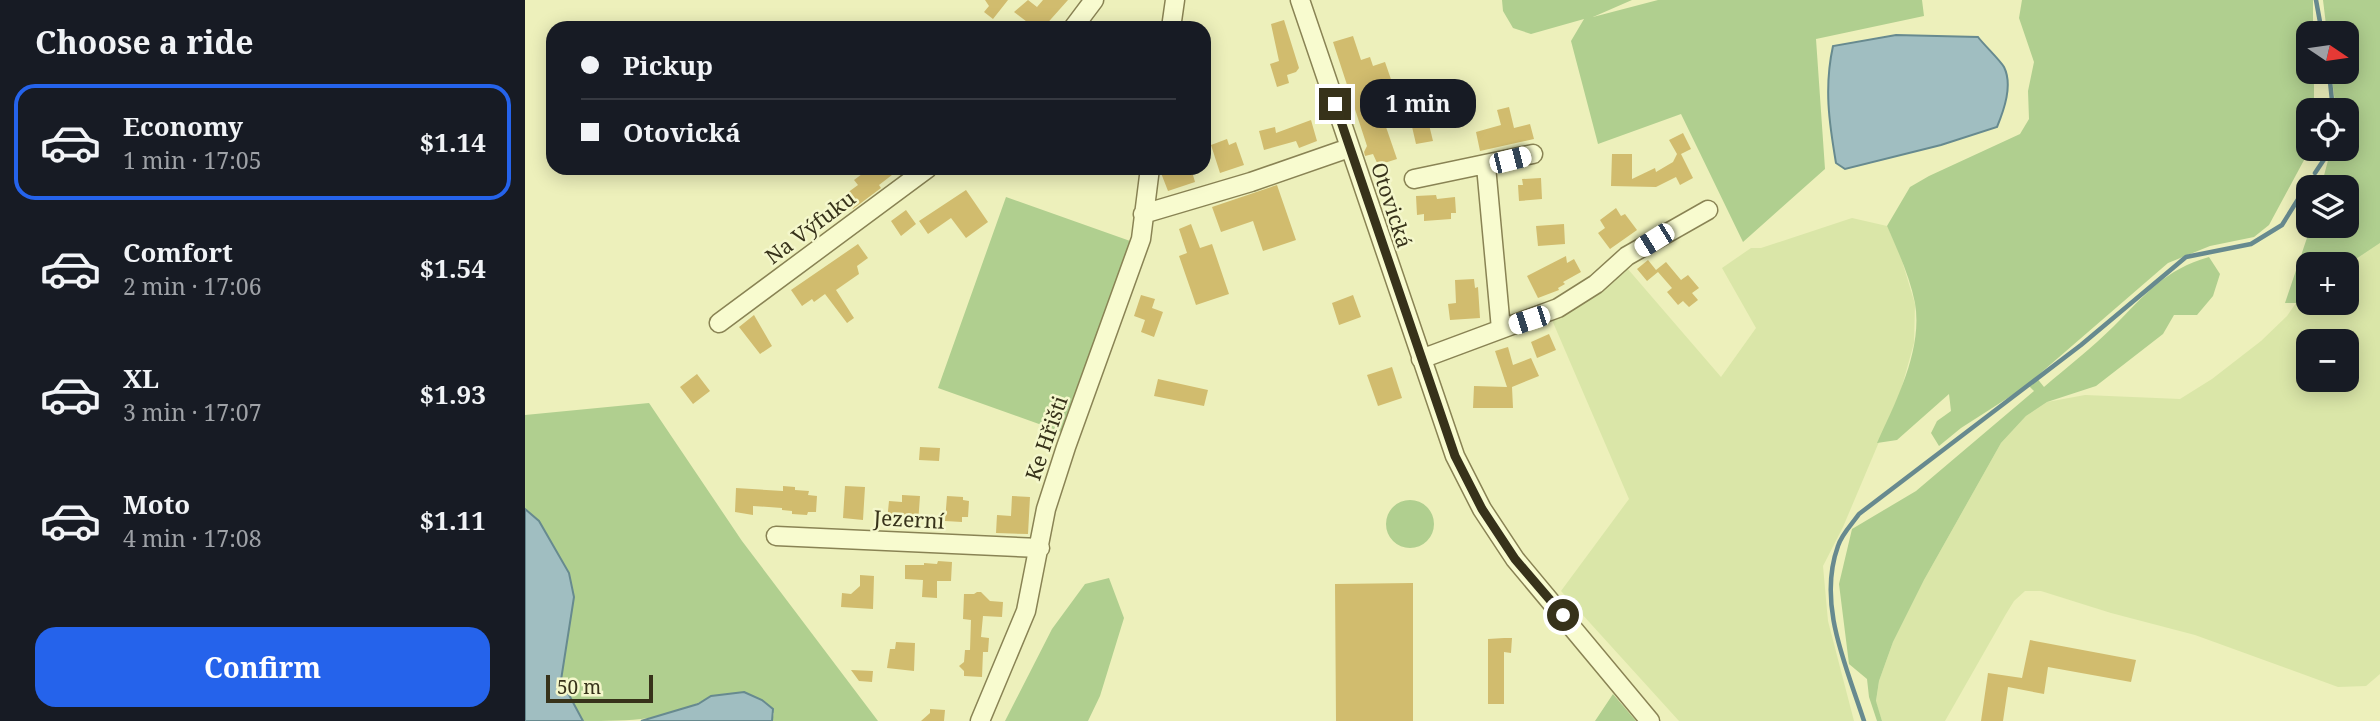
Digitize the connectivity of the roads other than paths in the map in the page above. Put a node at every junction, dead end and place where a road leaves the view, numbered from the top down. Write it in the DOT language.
graph roads {
  1 [pos="1094,0"];
  2 [pos="1175,0"];
  3 [pos="1300,0"];
  4 [pos="1078,21"];
  5 [pos="1172,21"];
  6 [pos="1349,148"];
  7 [pos="1533,154"];
  8 [pos="1486,166"];
  9 [pos="919,175"];
  10 [pos="1149,175"];
  11 [pos="1414,179"];
  12 [pos="1708,210"];
  13 [pos="1143,214"];
  14 [pos="719,323"];
  15 [pos="1501,329"];
  16 [pos="1421,359"];
  17 [pos="776,536"];
  18 [pos="1039,548"];
  19 [pos="980,721"];
  20 [pos="1650,721"];
  1 -- 4 [label="street"];
  2 -- 5 [label="street"];
  3 -- 6 [label="street, Otovická"];
  6 -- 13 [label="street"];
  6 -- 16 [label="street, Otovická"];
  7 -- 8 [label="street"];
  8 -- 11 [label="street"];
  8 -- 15 [label="street"];
  9 -- 14 [label="street, Na Výfuku"];
  10 -- 13 [label="street, Ke Hřišti"];
  12 -- 15 [label="street"];
  13 -- 18 [label="street, Ke Hřišti"];
  15 -- 16 [label="street"];
  16 -- 20 [label="street, Otovická"];
  17 -- 18 [label="street, Jezerní"];
  18 -- 19 [label="street, Ke Hřišti"];
}
